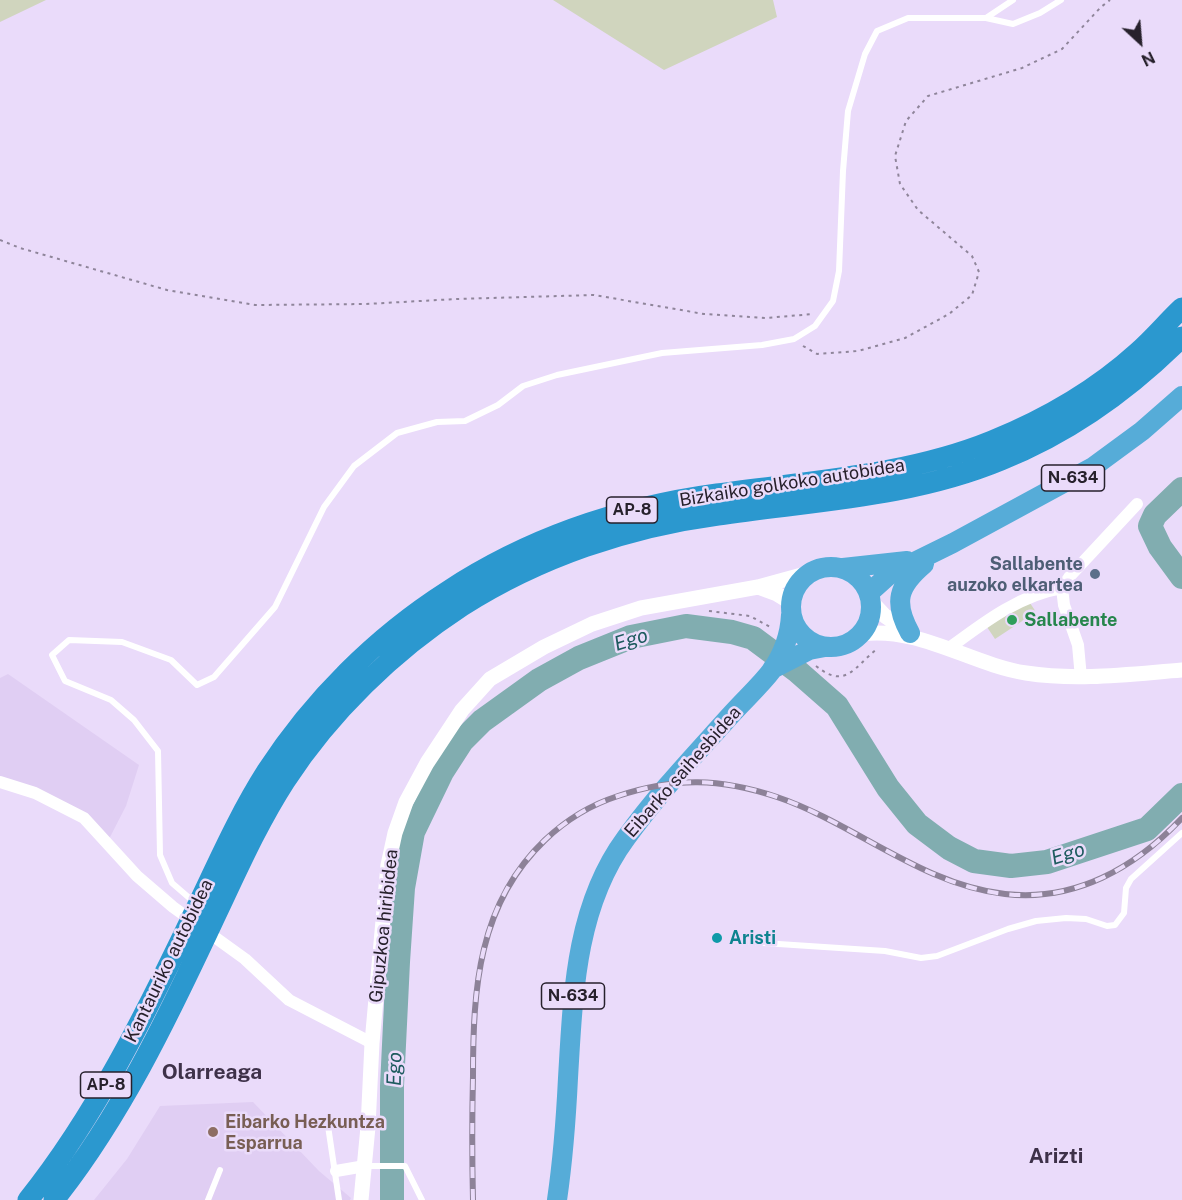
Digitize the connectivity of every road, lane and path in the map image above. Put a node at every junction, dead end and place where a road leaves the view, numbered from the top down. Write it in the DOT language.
graph roads {
  1 [pos="1013,0"];
  2 [pos="1061,0"];
  3 [pos="1110,0"];
  4 [pos="986,18"];
  5 [pos="0,240"];
  6 [pos="1182,308"];
  7 [pos="825,313"];
  8 [pos="1182,338"];
  9 [pos="794,339"];
  10 [pos="1145,360"];
  11 [pos="1182,396"];
  12 [pos="1137,504"];
  13 [pos="953,543"];
  14 [pos="918,559"];
  15 [pos="843,568"];
  16 [pos="808,573"];
  17 [pos="758,587"];
  18 [pos="1062,588"];
  19 [pos="871,596"];
  20 [pos="790,608"];
  21 [pos="708,611"];
  22 [pos="861,634"];
  23 [pos="912,635"];
  24 [pos="785,645"];
  25 [pos="825,647"];
  26 [pos="948,649"];
  27 [pos="1181,670"];
  28 [pos="1081,678"];
  29 [pos="0,782"];
  30 [pos="1182,833"];
  31 [pos="228,841"];
  32 [pos="246,852"];
  33 [pos="203,908"];
  34 [pos="206,917"];
  35 [pos="207,931"];
  36 [pos="748,942"];
  37 [pos="372,1043"];
  38 [pos="299,1125"];
  39 [pos="371,1166"];
  40 [pos="220,1170"];
  41 [pos="336,1171"];
  42 [pos="28,1200"];
  43 [pos="54,1200"];
  44 [pos="208,1200"];
  45 [pos="339,1200"];
  46 [pos="361,1200"];
  47 [pos="422,1200"];
  48 [pos="557,1200"];
  1 -- 4 [label="lane"];
  2 -- 4 [label="lane"];
  3 -- 9 [label="path"];
  4 -- 7 [label="lane"];
  5 -- 7 [label="path"];
  6 -- 10 [label="highway, AP-8"];
  7 -- 9 [label="lane"];
  8 -- 10 [label="highway, AP-8"];
  9 -- 33 [label="lane"];
  10 -- 31 [label="highway, Bizkaiko golkoko autobidea / AP-8"];
  10 -- 32 [label="highway, Bizkaiko golkoko autobidea / AP-8"];
  11 -- 13 [label="highway, N-634"];
  12 -- 18 [label="street"];
  13 -- 14 [label="highway, N-634"];
  13 -- 23 [label="highway"];
  14 -- 15 [label="highway"];
  14 -- 19 [label="highway"];
  15 -- 16 [label="highway"];
  15 -- 19 [label="highway"];
  16 -- 17 [label="street, Gipuzkoa hiribidea"];
  16 -- 20 [label="highway"];
  17 -- 20 [label="street"];
  17 -- 37 [label="street, Gipuzkoa hiribidea"];
  18 -- 26 [label="street"];
  18 -- 28 [label="street"];
  19 -- 22 [label="highway"];
  19 -- 23 [label="street"];
  20 -- 24 [label="highway, Eibarko saihesbidea"];
  20 -- 25 [label="highway"];
  21 -- 24 [label="path"];
  22 -- 23 [label="street"];
  22 -- 25 [label="highway"];
  23 -- 26 [label="street"];
  24 -- 25 [label="highway"];
  24 -- 48 [label="highway, Eibarko saihesbidea / N-634"];
  26 -- 28 [label="street"];
  27 -- 28 [label="street"];
  29 -- 35 [label="street"];
  30 -- 36 [label="lane"];
  31 -- 42 [label="highway, Kantauriko autobidea / AP-8"];
  32 -- 43 [label="highway, Kantauriko autobidea / AP-8"];
  34 -- 35 [label="lane"];
  35 -- 37 [label="street"];
  37 -- 39 [label="street, Gipuzkoa hiribidea"];
  38 -- 41 [label="lane"];
  39 -- 41 [label="street"];
  39 -- 46 [label="street, Gipuzkoa hiribidea"];
  39 -- 47 [label="lane"];
  40 -- 44 [label="lane"];
  41 -- 45 [label="lane"];
}
